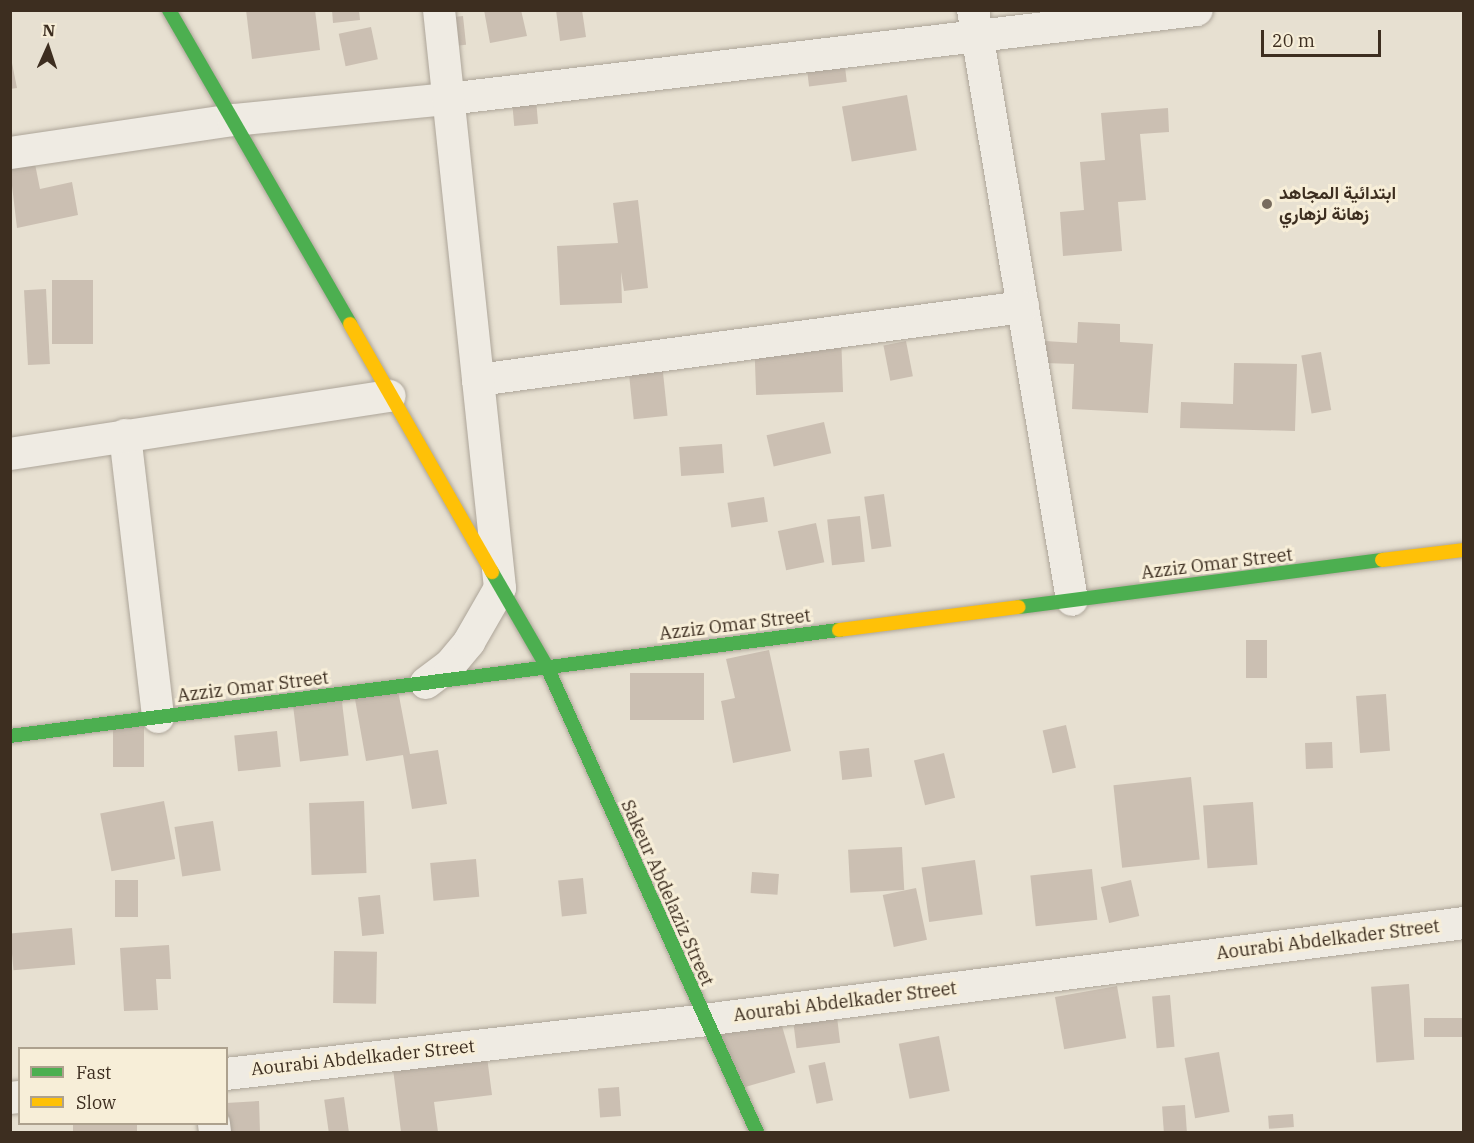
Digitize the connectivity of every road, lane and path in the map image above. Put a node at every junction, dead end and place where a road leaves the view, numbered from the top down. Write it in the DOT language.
graph roads {
  1 [pos="169,10"];
  2 [pos="439,10"];
  3 [pos="1197,10"];
  4 [pos="975,23"];
  5 [pos="448,99"];
  6 [pos="233,120"];
  7 [pos="10,153"];
  8 [pos="1023,307"];
  9 [pos="478,380"];
  10 [pos="390,396"];
  11 [pos="125,435"];
  12 [pos="10,454"];
  13 [pos="1464,550"];
  14 [pos="500,588"];
  15 [pos="1072,600"];
  16 [pos="547,667"];
  17 [pos="426,683"];
  18 [pos="158,717"];
  19 [pos="11,729"];
  20 [pos="1464,923"];
  21 [pos="704,1020"];
  22 [pos="228,1074"];
  23 [pos="758,1132"];
  1 -- 6 [label="street, Sakeur Abdelaziz Street"];
  2 -- 5 [label="street"];
  3 -- 4 [label="street"];
  4 -- 5 [label="street"];
  4 -- 8 [label="street"];
  5 -- 6 [label="street"];
  5 -- 9 [label="street"];
  6 -- 7 [label="street"];
  6 -- 10 [label="street, Sakeur Abdelaziz Street"];
  8 -- 9 [label="street"];
  8 -- 15 [label="street"];
  9 -- 14 [label="street"];
  10 -- 11 [label="street"];
  10 -- 14 [label="street, Sakeur Abdelaziz Street"];
  11 -- 12 [label="street"];
  11 -- 18 [label="street"];
  13 -- 15 [label="street, Azziz Omar Street"];
  14 -- 16 [label="street, Sakeur Abdelaziz Street"];
  14 -- 17 [label="street"];
  15 -- 16 [label="street, Azziz Omar Street"];
  16 -- 17 [label="street, Azziz Omar Street"];
  16 -- 21 [label="street, Sakeur Abdelaziz Street"];
  17 -- 18 [label="street, Azziz Omar Street"];
  18 -- 19 [label="street, Azziz Omar Street"];
  20 -- 21 [label="street, Aourabi Abdelkader Street"];
  21 -- 22 [label="street, Aourabi Abdelkader Street"];
  21 -- 23 [label="street, Sakeur Abdelaziz Street"];
}
